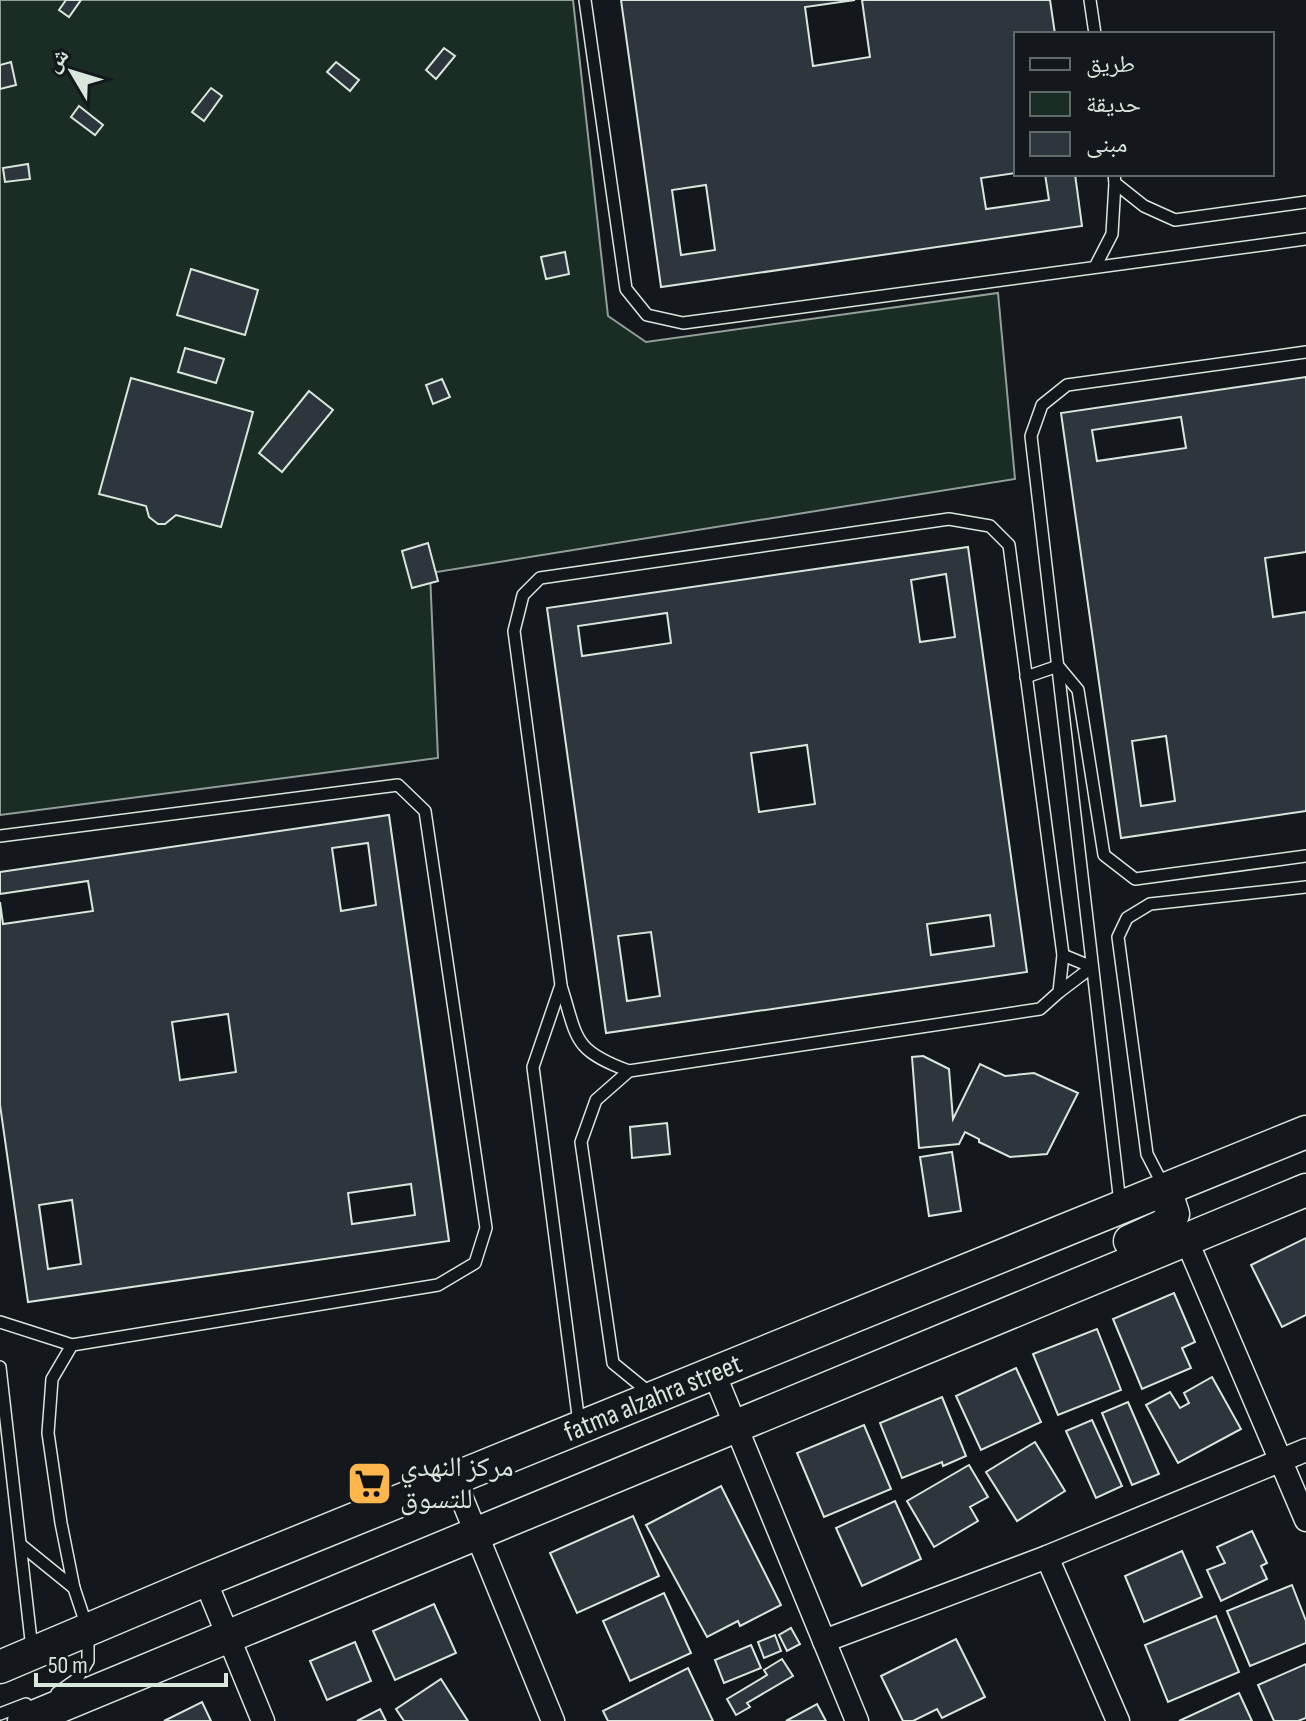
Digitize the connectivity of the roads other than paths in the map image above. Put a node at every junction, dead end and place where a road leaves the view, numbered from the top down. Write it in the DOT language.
graph roads {
  1 [pos="585,0"];
  2 [pos="1090,0"];
  3 [pos="1095,32"];
  4 [pos="1115,178"];
  5 [pos="1306,202"];
  6 [pos="1306,239"];
  7 [pos="1095,267"];
  8 [pos="1306,352"];
  9 [pos="1058,666"];
  10 [pos="1026,677"];
  11 [pos="0,836"];
  12 [pos="1306,856"];
  13 [pos="1306,887"];
  14 [pos="1063,955"];
  15 [pos="561,985"];
  16 [pos="1059,992"];
  17 [pos="629,1071"];
  18 [pos="1306,1132"];
  19 [pos="1165,1189"];
  20 [pos="1306,1190"];
  21 [pos="1120,1208"];
  22 [pos="1186,1239"];
  23 [pos="1014,1311"];
  24 [pos="0,1322"];
  25 [pos="72,1345"];
  26 [pos="0,1367"];
  27 [pos="714,1373"];
  28 [pos="655,1397"];
  29 [pos="736,1426"];
  30 [pos="580,1427"];
  31 [pos="1306,1450"];
  32 [pos="1281,1460"];
  33 [pos="454,1479"];
  34 [pos="1306,1520"];
  35 [pos="476,1534"];
  36 [pos="21,1545"];
  37 [pos="1047,1557"];
  38 [pos="205,1580"];
  39 [pos="74,1588"];
  40 [pos="88,1630"];
  41 [pos="229,1636"];
  42 [pos="824,1641"];
  43 [pos="32,1653"];
  44 [pos="0,1667"];
  45 [pos="49,1696"];
  46 [pos="30,1711"];
  47 [pos="0,1714"];
  48 [pos="263,1721"];
  49 [pos="553,1721"];
  50 [pos="857,1721"];
  51 [pos="1118,1721"];
  1 -- 7 [label="lane"];
  2 -- 3 [label="lane"];
  4 -- 5 [label="lane"];
  4 -- 7 [label="lane"];
  6 -- 7 [label="lane"];
  8 -- 9 [label="lane"];
  9 -- 10 [label="lane"];
  9 -- 12 [label="lane"];
  9 -- 21 [label="lane"];
  10 -- 14 [label="lane"];
  10 -- 15 [label="lane"];
  11 -- 25 [label="lane"];
  13 -- 19 [label="lane"];
  14 -- 16 [label="lane"];
  14 -- 16 [label="lane"];
  15 -- 17 [label="lane"];
  15 -- 30 [label="lane"];
  16 -- 17 [label="lane"];
  17 -- 28 [label="lane"];
  18 -- 19 [label="street, fatma alzahra street"];
  19 -- 21 [label="street, fatma alzahra street"];
  19 -- 23 [label="street"];
  20 -- 22 [label="street"];
  21 -- 27 [label="street, fatma alzahra street"];
  22 -- 23 [label="street"];
  22 -- 32 [label="street"];
  23 -- 29 [label="street"];
  24 -- 25 [label="lane"];
  25 -- 39 [label="lane"];
  26 -- 36 [label="lane"];
  27 -- 28 [label="street, fatma alzahra street"];
  27 -- 29 [label="street"];
  28 -- 30 [label="street, fatma alzahra street"];
  29 -- 35 [label="street"];
  29 -- 42 [label="street"];
  30 -- 33 [label="street, fatma alzahra street"];
  31 -- 32 [label="street"];
  32 -- 34 [label="street"];
  32 -- 37 [label="street"];
  33 -- 35 [label="street"];
  33 -- 38 [label="street, fatma alzahra street"];
  35 -- 41 [label="street"];
  35 -- 49 [label="street"];
  36 -- 39 [label="lane"];
  36 -- 43 [label="lane"];
  37 -- 42 [label="street"];
  37 -- 51 [label="street"];
  38 -- 40 [label="street, fatma alzahra street"];
  38 -- 41 [label="street"];
  39 -- 40 [label="lane"];
  40 -- 43 [label="street, fatma alzahra street"];
  40 -- 45 [label="lane"];
  41 -- 46 [label="street"];
  41 -- 48 [label="street"];
  42 -- 50 [label="street"];
  43 -- 44 [label="street, fatma alzahra street"];
  46 -- 47 [label="lane"];
}
